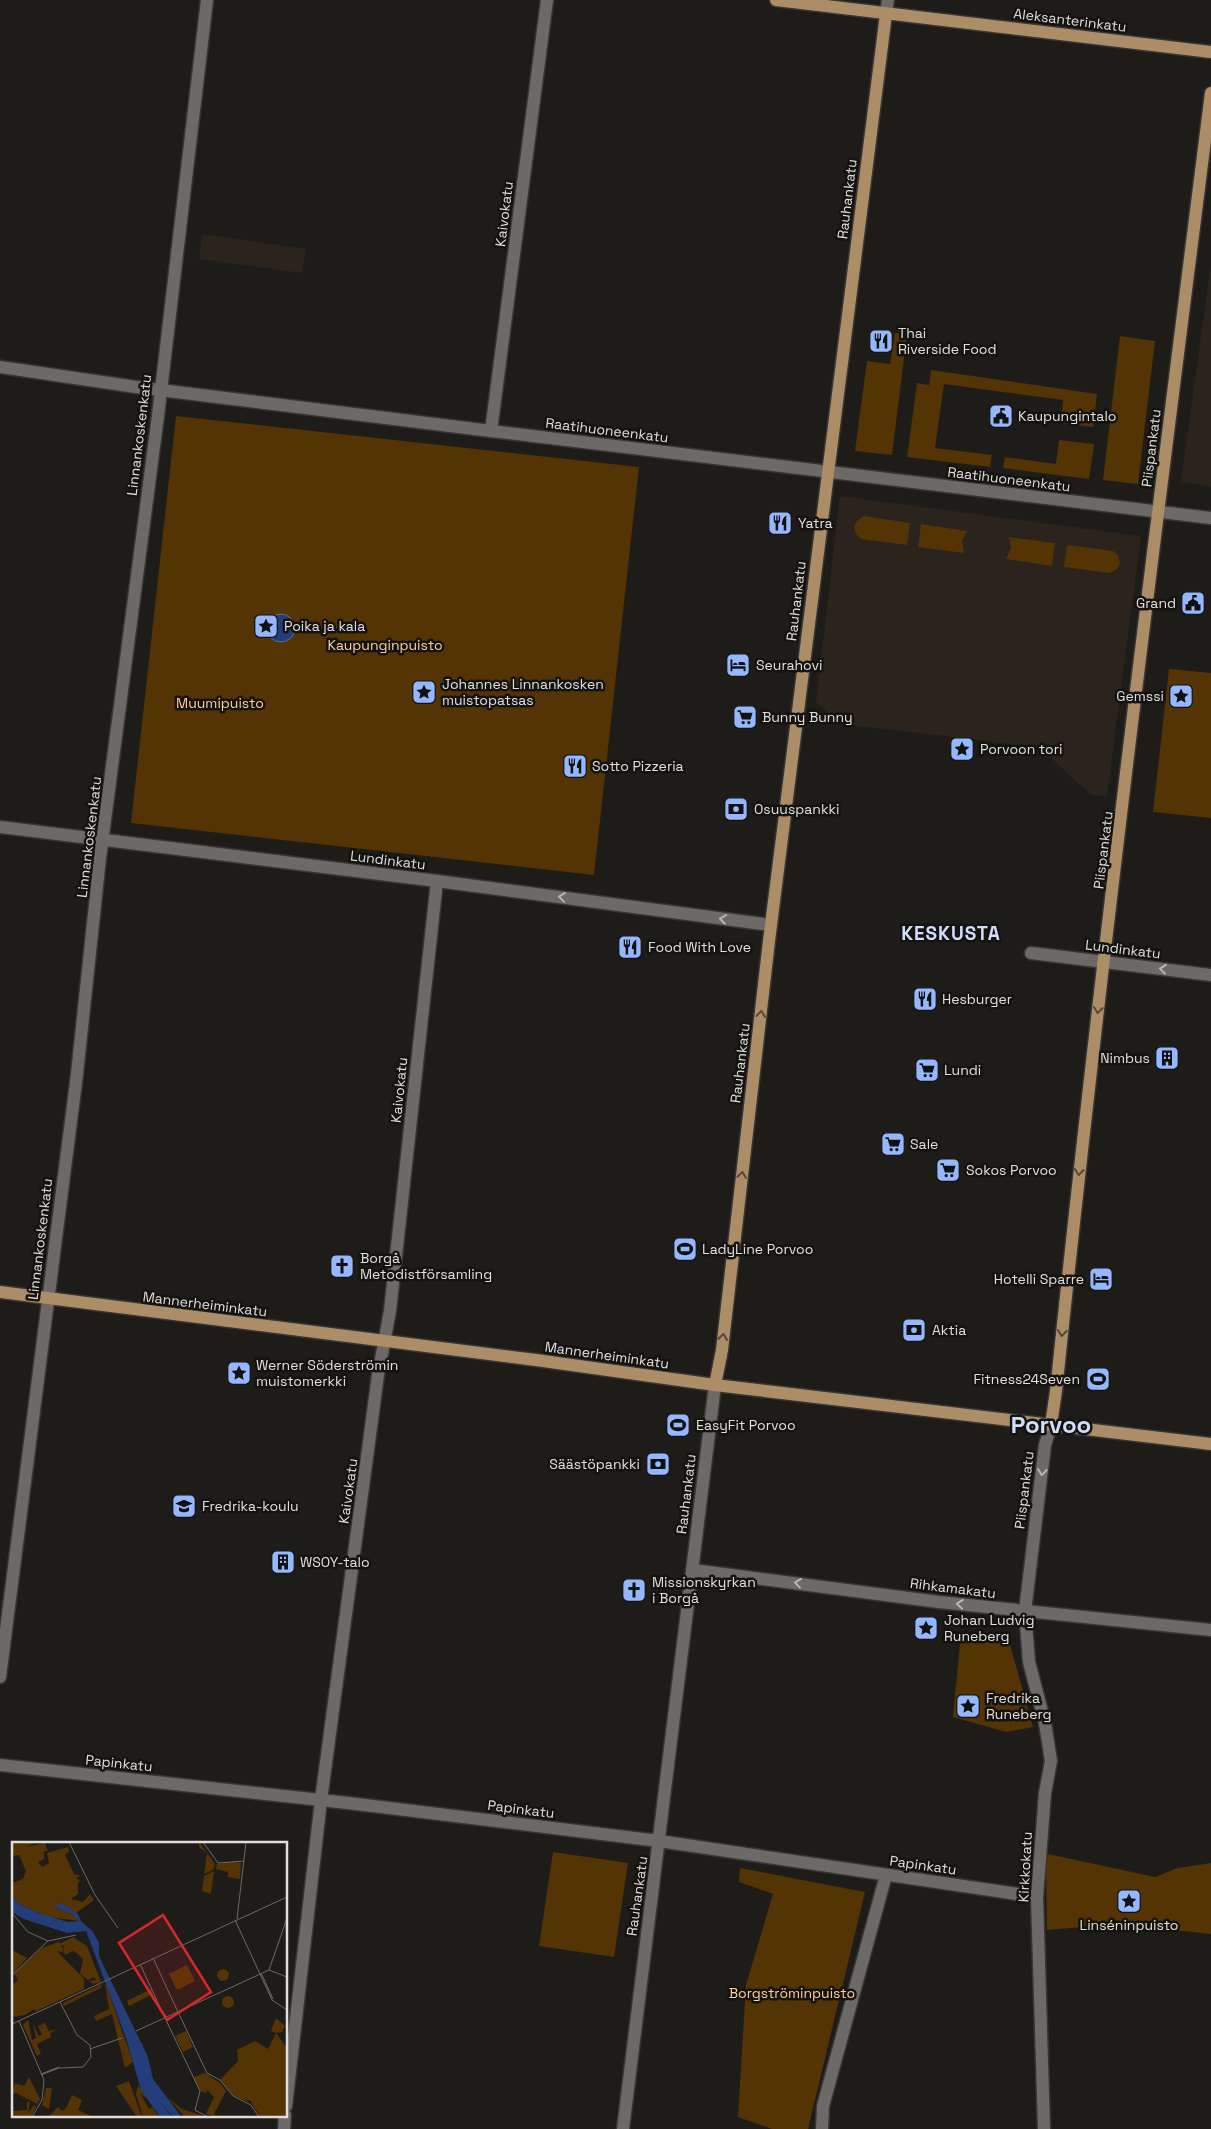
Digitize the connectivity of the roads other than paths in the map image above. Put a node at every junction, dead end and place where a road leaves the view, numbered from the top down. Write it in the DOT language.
graph roads {
  1 [pos="207,0"];
  2 [pos="547,0"];
  3 [pos="776,0"];
  4 [pos="888,0"];
  5 [pos="886,14"];
  6 [pos="1211,52"];
  7 [pos="1211,94"];
  8 [pos="0,368"];
  9 [pos="160,390"];
  10 [pos="491,431"];
  11 [pos="827,473"];
  12 [pos="1158,511"];
  13 [pos="1211,518"];
  14 [pos="0,827"];
  15 [pos="103,840"];
  16 [pos="437,881"];
  17 [pos="771,925"];
  18 [pos="1030,953"];
  19 [pos="1104,962"];
  20 [pos="1211,975"];
  21 [pos="0,1292"];
  22 [pos="48,1299"];
  23 [pos="384,1341"];
  24 [pos="715,1385"];
  25 [pos="1050,1425"];
  26 [pos="1211,1444"];
  27 [pos="693,1570"];
  28 [pos="1026,1611"];
  29 [pos="1211,1630"];
  30 [pos="0,1677"];
  31 [pos="0,1765"];
  32 [pos="321,1800"];
  33 [pos="659,1841"];
  34 [pos="886,1875"];
  35 [pos="1037,1897"];
  36 [pos="288,2089"];
  37 [pos="285,2116"];
  38 [pos="284,2129"];
  39 [pos="623,2129"];
  40 [pos="822,2129"];
  41 [pos="1044,2129"];
  1 -- 9 [label="street, Linnankoskenkatu"];
  2 -- 10 [label="street, Kaivokatu"];
  3 -- 5 [label="main road, Aleksanterinkatu"];
  4 -- 5 [label="street, Rauhankatu"];
  5 -- 6 [label="main road, Aleksanterinkatu"];
  5 -- 11 [label="main road, Rauhankatu"];
  7 -- 12 [label="main road, Piispankatu"];
  8 -- 9 [label="street, Raatihuoneenkatu"];
  9 -- 10 [label="street, Raatihuoneenkatu"];
  9 -- 15 [label="street, Linnankoskenkatu"];
  10 -- 11 [label="street, Raatihuoneenkatu"];
  11 -- 12 [label="street, Raatihuoneenkatu"];
  11 -- 17 [label="main road, Rauhankatu"];
  12 -- 13 [label="street, Raatihuoneenkatu"];
  12 -- 19 [label="main road, Piispankatu"];
  14 -- 15 [label="street, Lundinkatu"];
  15 -- 16 [label="street, Lundinkatu"];
  15 -- 22 [label="street, Linnankoskenkatu"];
  17 -- 16 [label="street, Lundinkatu, one-way"];
  16 -- 23 [label="street, Kaivokatu"];
  24 -- 17 [label="main road, Rauhankatu, one-way"];
  18 -- 19 [label="street, Lundinkatu"];
  20 -- 19 [label="street, Lundinkatu, one-way"];
  19 -- 25 [label="main road, Piispankatu, one-way"];
  21 -- 22 [label="main road, Mannerheiminkatu"];
  22 -- 23 [label="main road, Mannerheiminkatu"];
  22 -- 30 [label="street, Linnankoskenkatu"];
  23 -- 24 [label="main road, Mannerheiminkatu"];
  23 -- 32 [label="street, Kaivokatu"];
  24 -- 25 [label="main road, Mannerheiminkatu"];
  24 -- 27 [label="street, Rauhankatu"];
  25 -- 26 [label="main road, Mannerheiminkatu"];
  25 -- 28 [label="street, Piispankatu, one-way"];
  28 -- 27 [label="street, Rihkamakatu, one-way"];
  27 -- 33 [label="street, Rauhankatu"];
  28 -- 29 [label="street, Rihkamakatu"];
  28 -- 35 [label="street, Kirkkokatu"];
  31 -- 32 [label="street, Papinkatu"];
  32 -- 33 [label="street, Papinkatu"];
  32 -- 36 [label="street, Kaivokatu"];
  33 -- 34 [label="street, Papinkatu"];
  33 -- 39 [label="street, Rauhankatu"];
  34 -- 35 [label="street, Papinkatu"];
  34 -- 40 [label="street"];
  35 -- 41 [label="street, Kirkkokatu"];
  37 -- 38 [label="street"];
}
